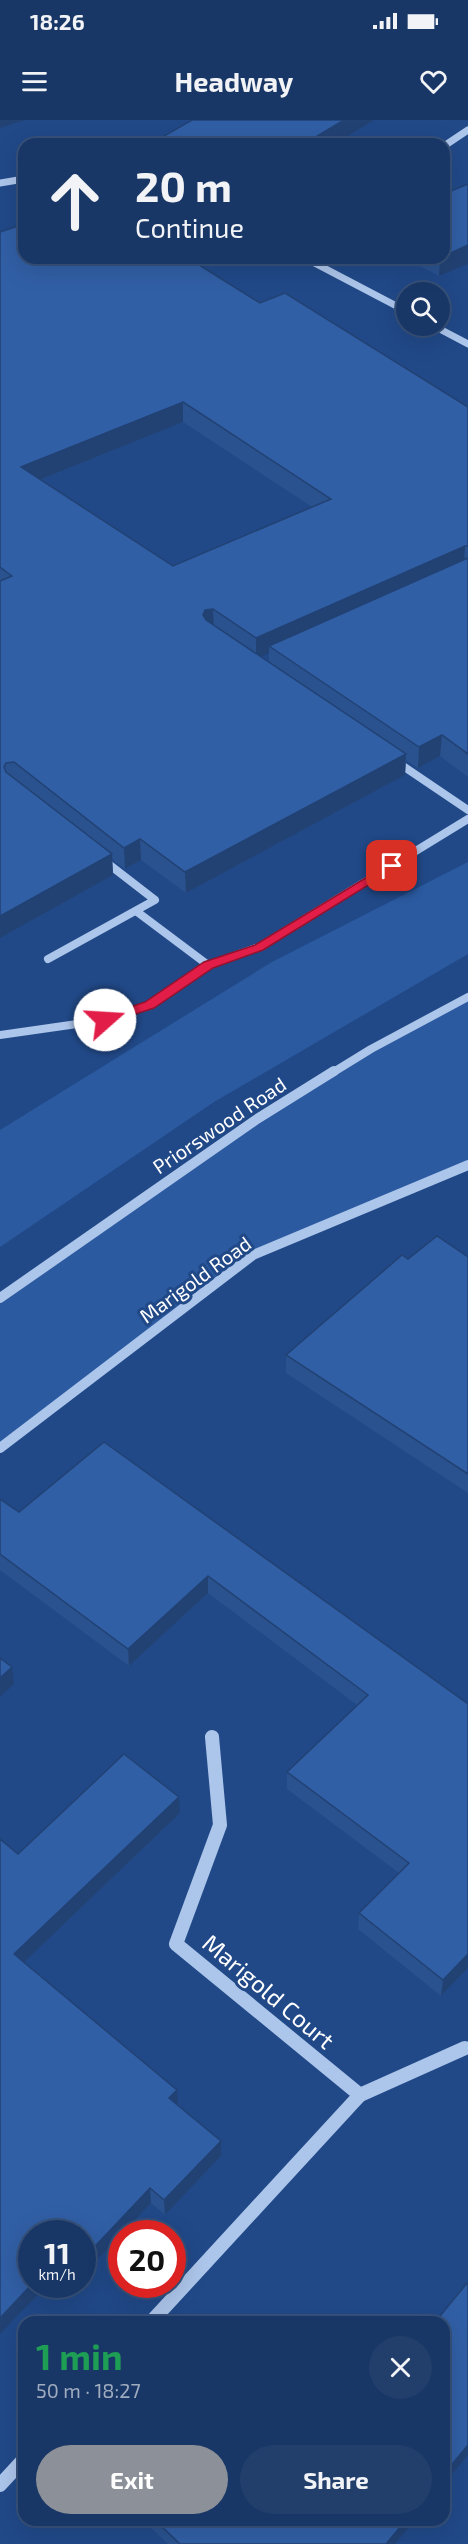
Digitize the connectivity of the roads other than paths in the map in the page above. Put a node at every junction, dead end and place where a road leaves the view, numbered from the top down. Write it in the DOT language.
graph roads {
  1 [pos="468,130"];
  2 [pos="450,142"];
  3 [pos="18,180"];
  4 [pos="0,183"];
  5 [pos="316,264"];
  6 [pos="396,306"];
  7 [pos="450,334"];
  8 [pos="468,344"];
  9 [pos="390,758"];
  10 [pos="468,810"];
  11 [pos="468,819"];
  12 [pos="92,851"];
  13 [pos="136,912"];
  14 [pos="48,959"];
  15 [pos="208,965"];
  16 [pos="468,996"];
  17 [pos="0,1035"];
  18 [pos="468,1165"];
  19 [pos="0,1299"];
  20 [pos="0,1448"];
  21 [pos="212,1737"];
  22 [pos="465,2048"];
  23 [pos="360,2096"];
  24 [pos="157,2316"];
  25 [pos="18,2466"];
  26 [pos="0,2486"];
  1 -- 2 [label="street"];
  3 -- 4 [label="street"];
  5 -- 6 [label="street"];
  7 -- 8 [label="street"];
  9 -- 10 [label="street"];
  11 -- 15 [label="street"];
  12 -- 13 [label="street"];
  13 -- 14 [label="street"];
  13 -- 15 [label="street"];
  15 -- 17 [label="street"];
  16 -- 19 [label="street, Priorswood Road"];
  18 -- 20 [label="street, Marigold Road"];
  21 -- 23 [label="street, Marigold Court"];
  22 -- 23 [label="street"];
  23 -- 24 [label="street"];
  25 -- 26 [label="street"];
}
